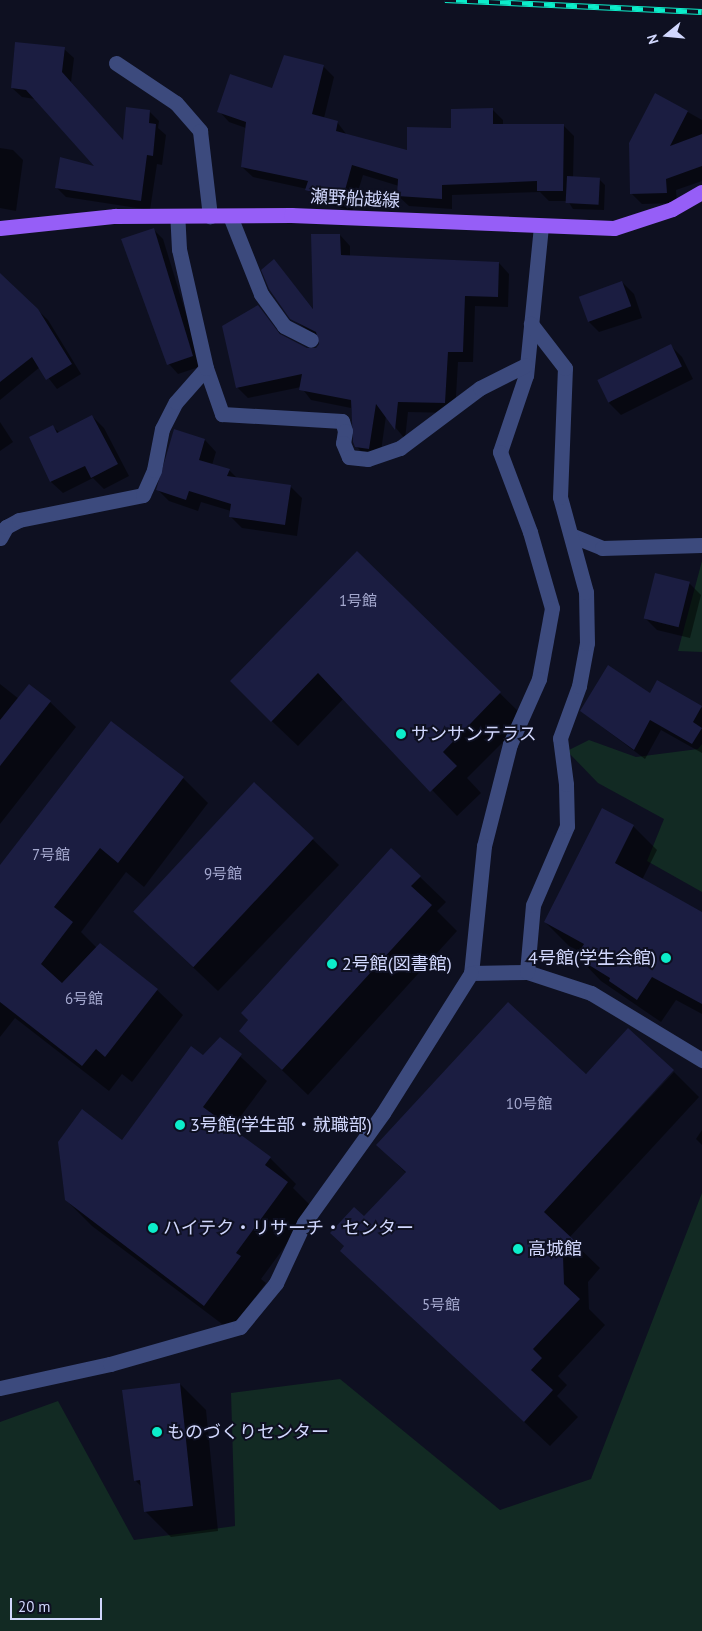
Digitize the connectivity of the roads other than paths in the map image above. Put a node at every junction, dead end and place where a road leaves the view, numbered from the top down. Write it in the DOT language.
graph roads {
  1 [pos="116,63"];
  2 [pos="702,192"];
  3 [pos="176,216"];
  4 [pos="210,216"];
  5 [pos="230,216"];
  6 [pos="542,226"];
  7 [pos="0,228"];
  8 [pos="531,324"];
  9 [pos="311,340"];
  10 [pos="526,365"];
  11 [pos="206,368"];
  12 [pos="573,536"];
  13 [pos="0,538"];
  14 [pos="702,546"];
  15 [pos="527,972"];
  16 [pos="471,973"];
  17 [pos="702,1060"];
  18 [pos="0,1388"];
  1 -- 4 [label="street"];
  2 -- 6 [label="main road, 瀬野船越線"];
  3 -- 4 [label="main road, 瀬野船越線"];
  3 -- 7 [label="main road, 瀬野船越線"];
  3 -- 11 [label="street"];
  4 -- 5 [label="main road, 瀬野船越線"];
  5 -- 6 [label="main road, 瀬野船越線"];
  5 -- 9 [label="street"];
  6 -- 8 [label="street"];
  8 -- 10 [label="street"];
  8 -- 12 [label="street"];
  10 -- 11 [label="street"];
  10 -- 16 [label="street"];
  11 -- 13 [label="street"];
  12 -- 14 [label="street"];
  12 -- 15 [label="street"];
  15 -- 16 [label="street"];
  15 -- 17 [label="street"];
  16 -- 18 [label="street"];
}
